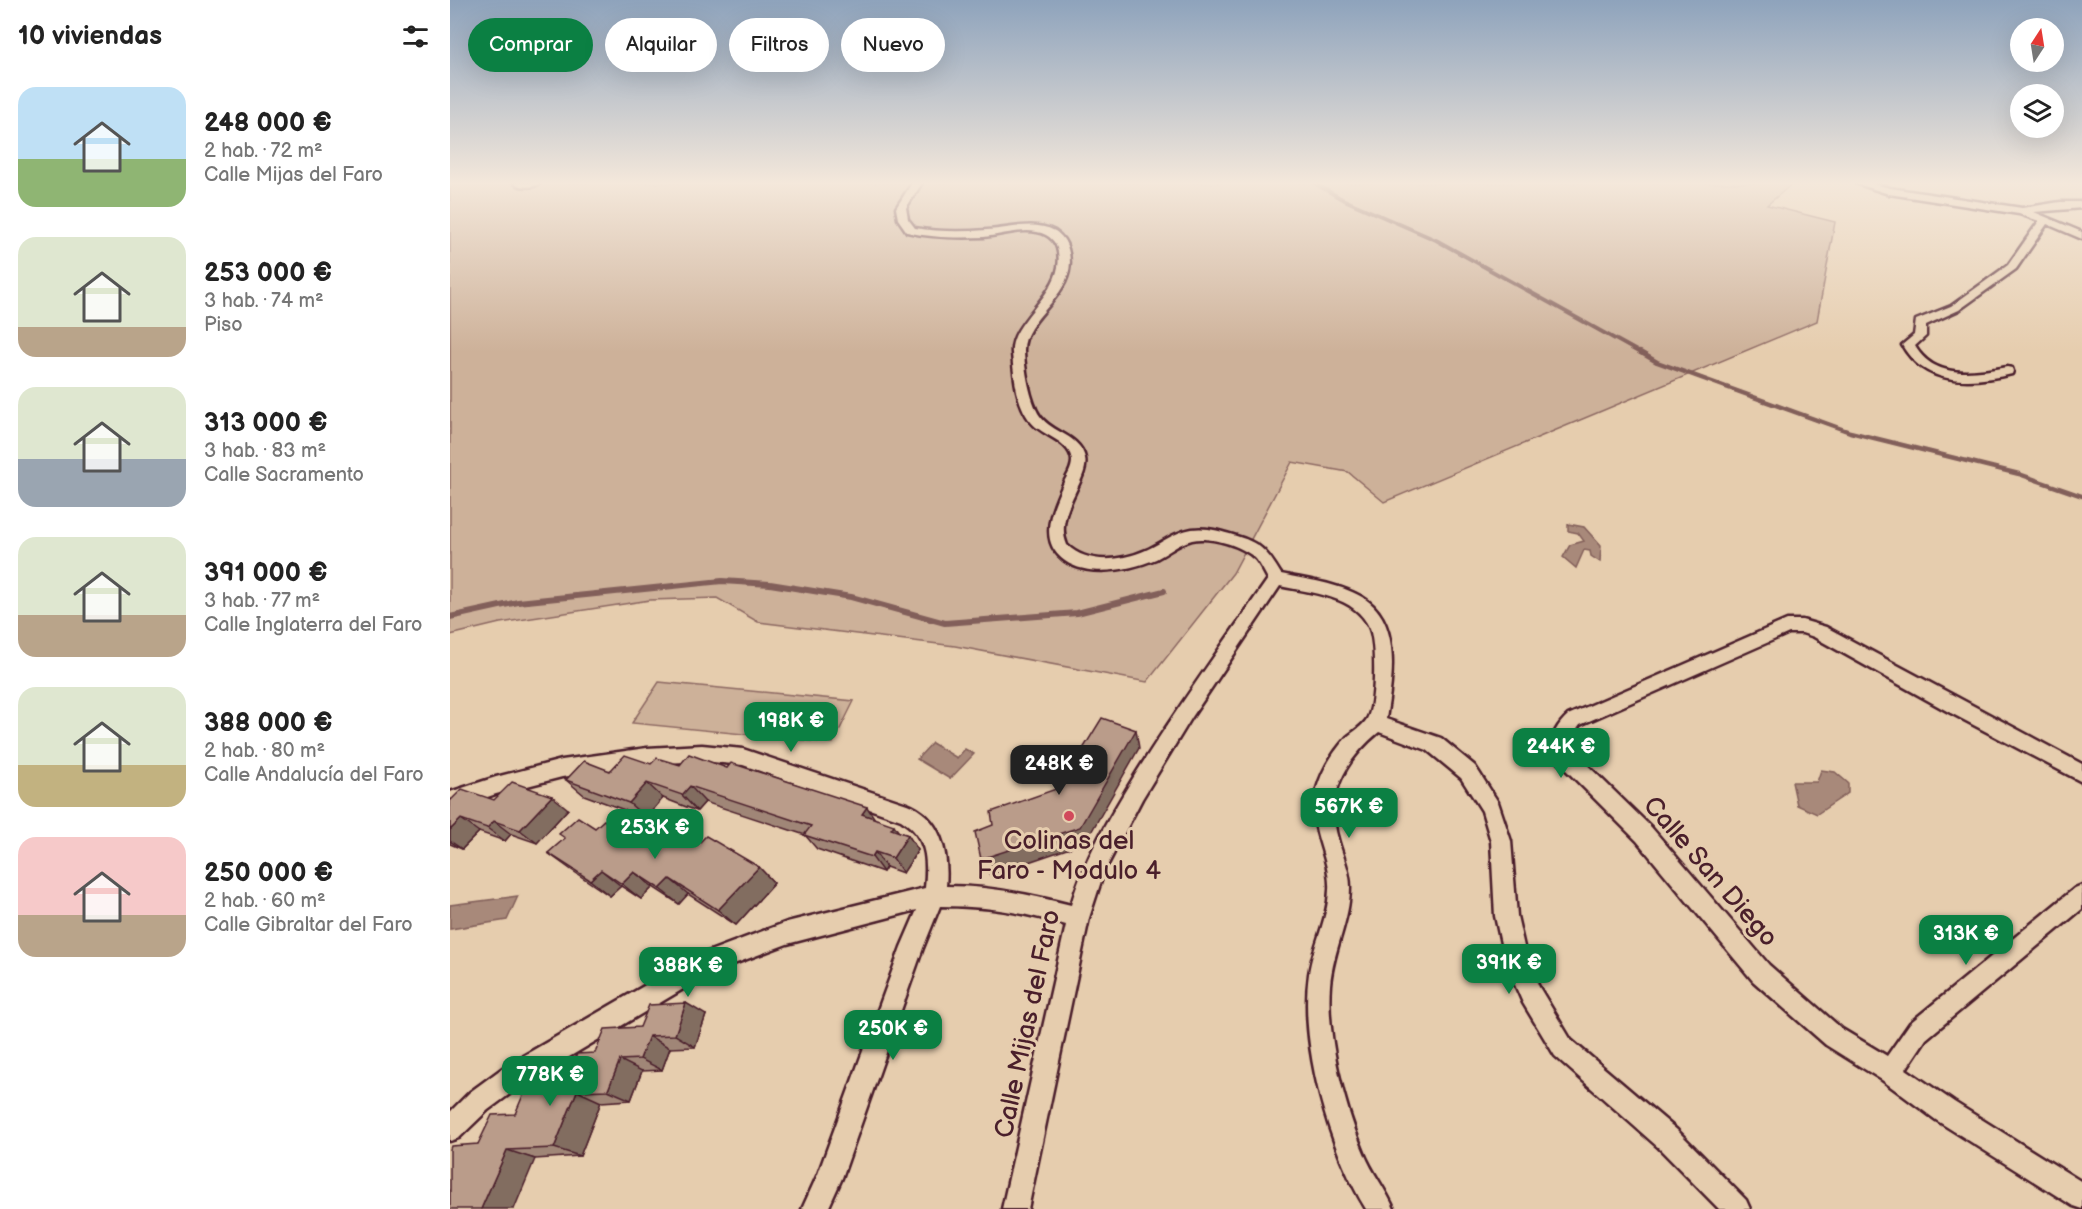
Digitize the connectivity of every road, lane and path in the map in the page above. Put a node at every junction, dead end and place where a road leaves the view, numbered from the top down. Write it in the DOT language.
graph roads {
  1 [pos="1058,239"];
  2 [pos="2031,239"];
  3 [pos="2007,371"];
  4 [pos="1276,579"];
  5 [pos="1376,723"];
  6 [pos="2082,774"];
  7 [pos="450,801"];
  8 [pos="2082,895"];
  9 [pos="934,896"];
  10 [pos="1078,918"];
  11 [pos="1890,1072"];
  12 [pos="450,1129"];
  13 [pos="2082,1197"];
  14 [pos="815,1209"];
  15 [pos="1015,1209"];
  16 [pos="1381,1209"];
  17 [pos="1737,1209"];
  1 -- 4 [label="street"];
  2 -- 3 [label="street"];
  4 -- 5 [label="street"];
  4 -- 10 [label="street, Calle Mijas del Faro"];
  5 -- 16 [label="street"];
  5 -- 17 [label="street"];
  6 -- 11 [label="street, Calle San Diego"];
  7 -- 9 [label="street"];
  8 -- 11 [label="street"];
  9 -- 10 [label="street"];
  9 -- 12 [label="street"];
  9 -- 14 [label="street"];
  10 -- 15 [label="street, Calle Mijas del Faro"];
  11 -- 13 [label="street, Calle San Diego"];
}
